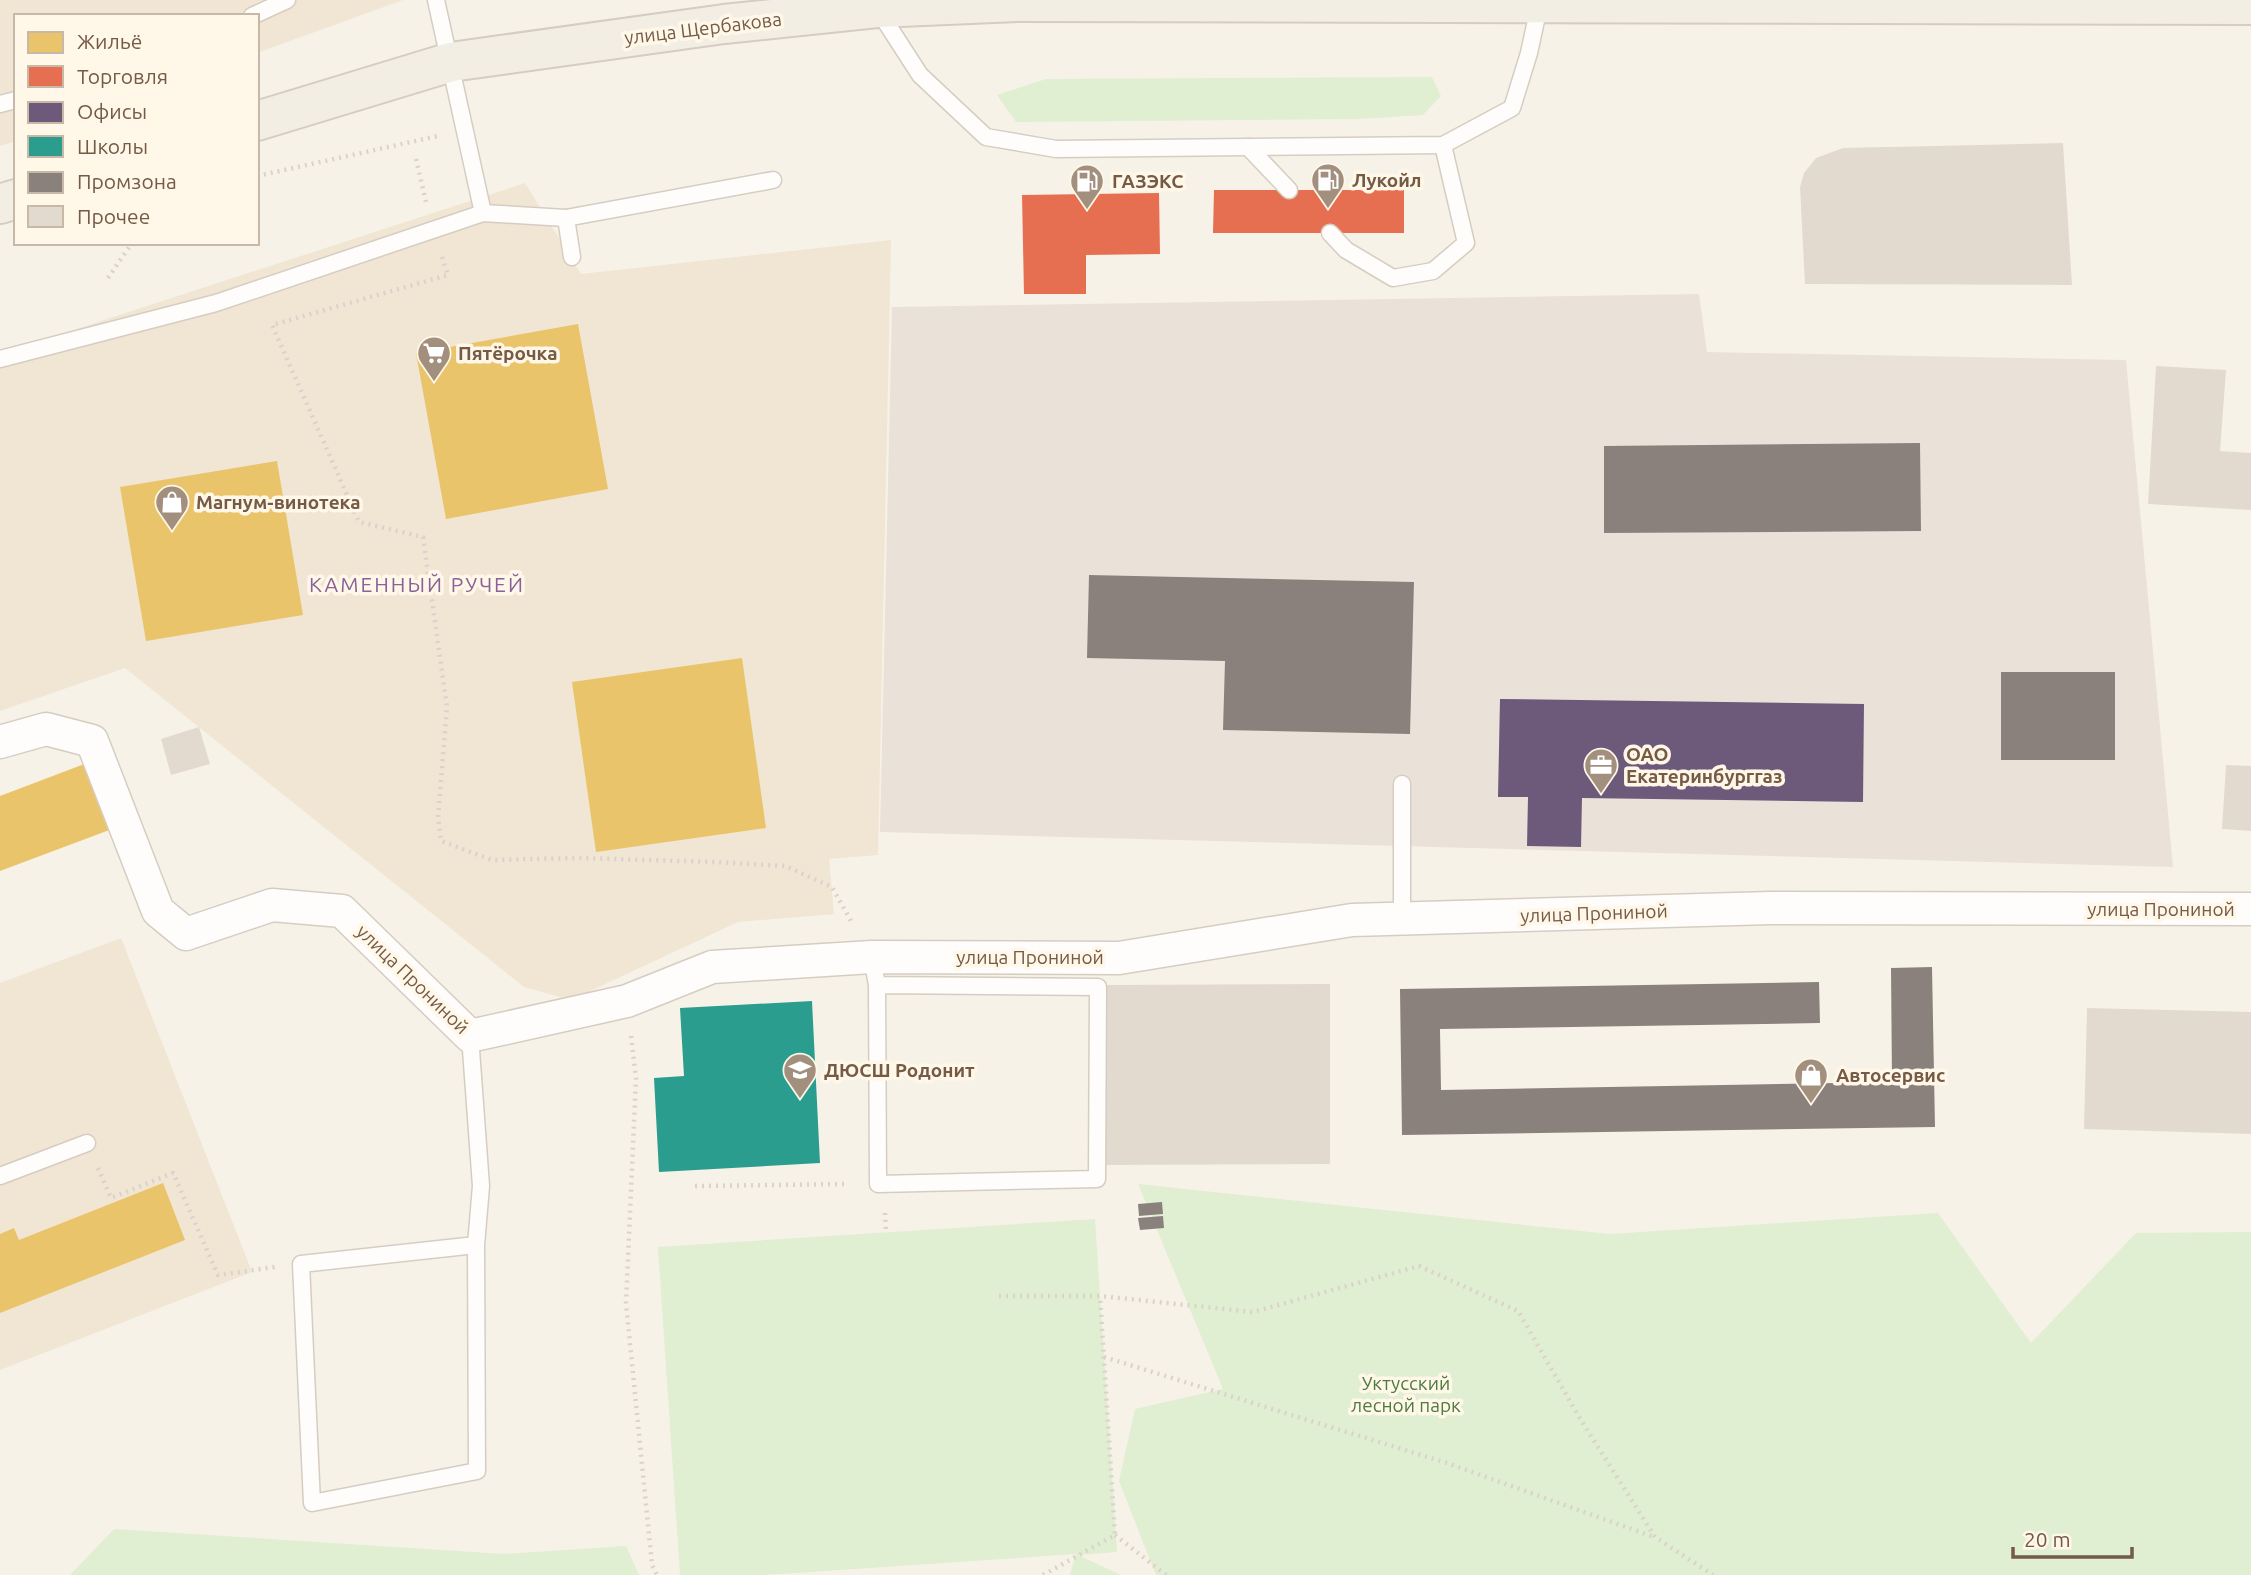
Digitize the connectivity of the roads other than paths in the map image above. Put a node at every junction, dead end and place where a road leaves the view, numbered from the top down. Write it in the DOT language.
graph roads {
  1 [pos="287,0"];
  2 [pos="436,0"];
  3 [pos="1540,2"];
  4 [pos="2251,5"];
  5 [pos="877,8"];
  6 [pos="256,14"];
  7 [pos="451,62"];
  8 [pos="259,120"];
  9 [pos="1443,145"];
  10 [pos="1248,147"];
  11 [pos="772,180"];
  12 [pos="1289,190"];
  13 [pos="483,213"];
  14 [pos="566,218"];
  15 [pos="1330,233"];
  16 [pos="572,257"];
  17 [pos="0,359"];
  18 [pos="0,742"];
  19 [pos="1402,785"];
  20 [pos="2251,909"];
  21 [pos="1402,919"];
  22 [pos="874,971"];
  23 [pos="470,1036"];
  24 [pos="87,1143"];
  25 [pos="0,1176"];
  26 [pos="476,1245"];
  1 -- 6 [label="lane"];
  2 -- 7 [label="lane"];
  3 -- 4 [label="main road, улица Щербакова"];
  3 -- 5 [label="main road, улица Щербакова"];
  3 -- 9 [label="lane"];
  5 -- 7 [label="main road, улица Щербакова"];
  5 -- 10 [label="lane"];
  7 -- 8 [label="main road, улица Щербакова"];
  7 -- 13 [label="lane"];
  9 -- 10 [label="lane"];
  9 -- 15 [label="lane"];
  10 -- 12 [label="lane"];
  11 -- 14 [label="lane"];
  13 -- 14 [label="lane"];
  13 -- 17 [label="lane"];
  14 -- 16 [label="lane"];
  18 -- 23 [label="street, улица Прониной"];
  19 -- 21 [label="lane"];
  20 -- 21 [label="street, улица Прониной"];
  21 -- 22 [label="street, улица Прониной"];
  22 -- 22 [label="lane"];
  22 -- 23 [label="street, улица Прониной"];
  23 -- 26 [label="lane"];
  24 -- 25 [label="lane"];
  26 -- 26 [label="lane"];
}
